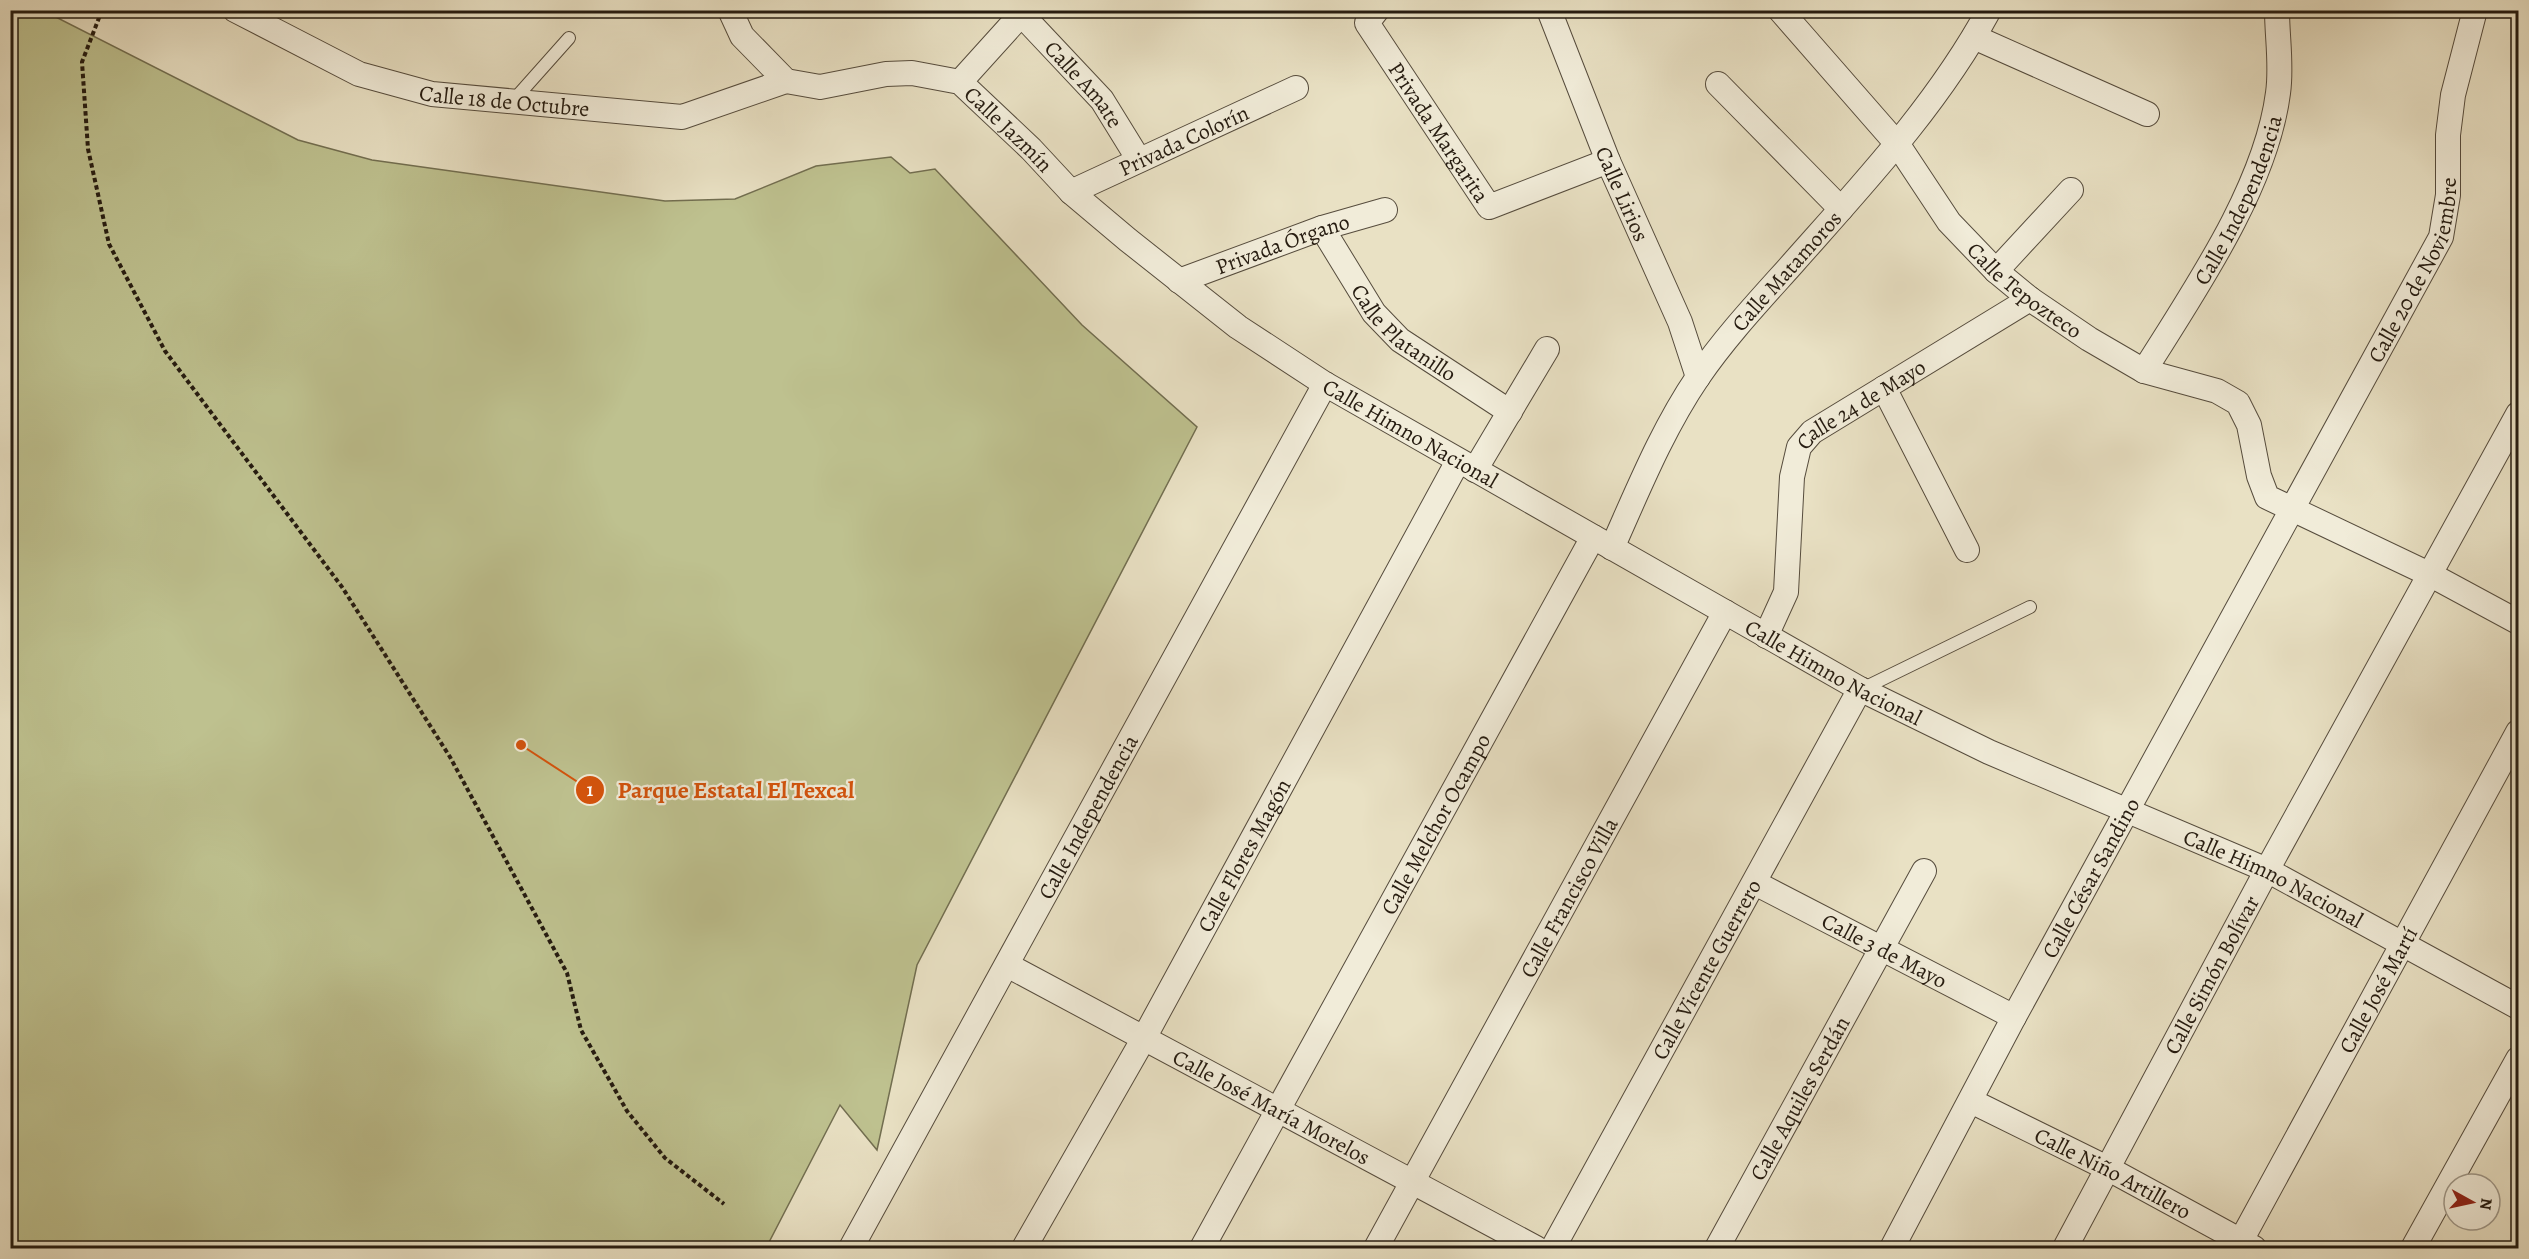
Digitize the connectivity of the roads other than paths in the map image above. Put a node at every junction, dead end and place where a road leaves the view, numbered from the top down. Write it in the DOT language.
graph roads {
  1 [pos="235,10"];
  2 [pos="730,10"];
  3 [pos="1377,10"];
  4 [pos="1548,10"];
  5 [pos="1780,10"];
  6 [pos="1989,10"];
  7 [pos="2277,10"];
  8 [pos="2475,10"];
  9 [pos="1023,13"];
  10 [pos="1974,37"];
  11 [pos="569,38"];
  12 [pos="786,81"];
  13 [pos="960,82"];
  14 [pos="1719,84"];
  15 [pos="1296,88"];
  16 [pos="512,102"];
  17 [pos="2146,114"];
  18 [pos="1898,145"];
  19 [pos="1139,160"];
  20 [pos="1608,161"];
  21 [pos="2072,190"];
  22 [pos="1071,192"];
  23 [pos="1841,209"];
  24 [pos="1385,210"];
  25 [pos="1322,228"];
  26 [pos="1996,271"];
  27 [pos="1179,281"];
  28 [pos="2030,299"];
  29 [pos="1548,349"];
  30 [pos="2144,371"];
  31 [pos="1698,377"];
  32 [pos="1326,384"];
  33 [pos="1884,388"];
  34 [pos="1510,412"];
  35 [pos="2518,414"];
  36 [pos="1467,465"];
  37 [pos="2294,510"];
  38 [pos="1603,543"];
  39 [pos="1967,550"];
  40 [pos="2431,575"];
  41 [pos="2031,606"];
  42 [pos="1725,612"];
  43 [pos="2518,622"];
  44 [pos="1766,636"];
  45 [pos="1860,689"];
  46 [pos="2518,732"];
  47 [pos="2129,811"];
  48 [pos="2267,870"];
  49 [pos="1924,871"];
  50 [pos="1755,884"];
  51 [pos="2403,944"];
  52 [pos="1882,948"];
  53 [pos="1009,966"];
  54 [pos="2518,1007"];
  55 [pos="2014,1017"];
  56 [pos="1144,1038"];
  57 [pos="2518,1059"];
  58 [pos="1971,1101"];
  59 [pos="1278,1110"];
  60 [pos="2107,1168"];
  61 [pos="1413,1181"];
  62 [pos="2244,1246"];
  63 [pos="852,1248"];
  64 [pos="1024,1248"];
  65 [pos="1202,1248"];
  66 [pos="1377,1248"];
  67 [pos="1536,1248"];
  68 [pos="1553,1248"];
  69 [pos="1717,1248"];
  70 [pos="1892,1248"];
  71 [pos="2065,1248"];
  72 [pos="2413,1248"];
  1 -- 16 [label="street, Calle 18 de Octubre"];
  2 -- 12 [label="street"];
  3 -- 20 [label="street, Privada Margarita"];
  4 -- 20 [label="street, Calle Lirios"];
  5 -- 18 [label="street, Calle Tepozteco"];
  6 -- 10 [label="street, Calle Matamoros"];
  7 -- 30 [label="street, Calle Independencia"];
  8 -- 37 [label="street, Calle 20 de Noviembre"];
  9 -- 13 [label="street"];
  9 -- 19 [label="street, Calle Amate"];
  10 -- 17 [label="street"];
  10 -- 18 [label="street, Calle Matamoros"];
  11 -- 16 [label="lane"];
  12 -- 13 [label="street, Calle Jazmín"];
  12 -- 16 [label="street, Calle 18 de Octubre"];
  13 -- 22 [label="street, Calle Jazmín"];
  14 -- 23 [label="street"];
  15 -- 19 [label="street, Privada Colorín"];
  18 -- 23 [label="street, Calle Matamoros"];
  18 -- 26 [label="street, Calle Tepozteco"];
  19 -- 22 [label="street, Privada Colorín"];
  20 -- 31 [label="street, Calle Lirios"];
  21 -- 26 [label="street"];
  22 -- 27 [label="street, Calle Jazmín"];
  23 -- 31 [label="street, Calle Matamoros"];
  24 -- 25 [label="street, Privada Órgano"];
  25 -- 27 [label="street, Privada Órgano"];
  25 -- 34 [label="street, Calle Platanillo"];
  26 -- 28 [label="street, Calle Tepozteco"];
  27 -- 32 [label="street, Calle Himno Nacional"];
  28 -- 30 [label="street, Calle Tepozteco"];
  28 -- 33 [label="street, Calle 24 de Mayo"];
  29 -- 34 [label="street, Calle Flores Magón"];
  30 -- 37 [label="street, Calle Tepozteco"];
  31 -- 38 [label="street, Calle Matamoros"];
  32 -- 36 [label="street, Calle Himno Nacional"];
  32 -- 53 [label="street, Calle Independencia"];
  33 -- 39 [label="street"];
  33 -- 44 [label="street, Calle 24 de Mayo"];
  34 -- 36 [label="street, Calle Flores Magón"];
  35 -- 40 [label="street, Calle Simón Bolívar"];
  36 -- 38 [label="street, Calle Himno Nacional"];
  36 -- 56 [label="street, Calle Flores Magón"];
  37 -- 40 [label="street, Calle Tepozteco"];
  37 -- 47 [label="street, Calle César Sandino"];
  38 -- 42 [label="street, Calle Himno Nacional"];
  38 -- 59 [label="street, Calle Melchor Ocampo"];
  40 -- 43 [label="street, Calle Tepozteco"];
  40 -- 48 [label="street, Calle Simón Bolívar"];
  41 -- 45 [label="lane"];
  42 -- 44 [label="street, Calle Himno Nacional"];
  42 -- 61 [label="street, Calle Francisco Villa"];
  44 -- 45 [label="street, Calle Himno Nacional"];
  45 -- 47 [label="street, Calle Himno Nacional"];
  45 -- 50 [label="street, Calle Vicente Guerrero"];
  46 -- 51 [label="street, Calle José Martí"];
  47 -- 48 [label="street, Calle Himno Nacional"];
  47 -- 55 [label="street, Calle César Sandino"];
  48 -- 51 [label="street, Calle Himno Nacional"];
  48 -- 60 [label="street, Calle Simón Bolívar"];
  49 -- 52 [label="street, Calle Aquiles Serdán"];
  50 -- 52 [label="street, Calle 3 de Mayo"];
  50 -- 68 [label="street, Calle Vicente Guerrero"];
  51 -- 54 [label="street, Calle Himno Nacional"];
  51 -- 62 [label="street, Calle José Martí"];
  52 -- 55 [label="street, Calle 3 de Mayo"];
  52 -- 69 [label="street, Calle Aquiles Serdán"];
  53 -- 56 [label="street, Calle José María Morelos"];
  53 -- 63 [label="street, Calle Independencia"];
  55 -- 58 [label="street, Calle César Sandino"];
  56 -- 59 [label="street, Calle José María Morelos"];
  56 -- 64 [label="street, Calle Flores Magón"];
  57 -- 72 [label="street"];
  58 -- 60 [label="street, Calle Niño Artillero"];
  58 -- 70 [label="street, Calle César Sandino"];
  59 -- 61 [label="street, Calle José María Morelos"];
  59 -- 65 [label="street, Calle Melchor Ocampo"];
  60 -- 62 [label="street, Calle Niño Artillero"];
  60 -- 71 [label="street, Calle Simón Bolívar"];
  61 -- 66 [label="street, Calle Francisco Villa"];
  61 -- 67 [label="street, Calle José María Morelos"];
}
